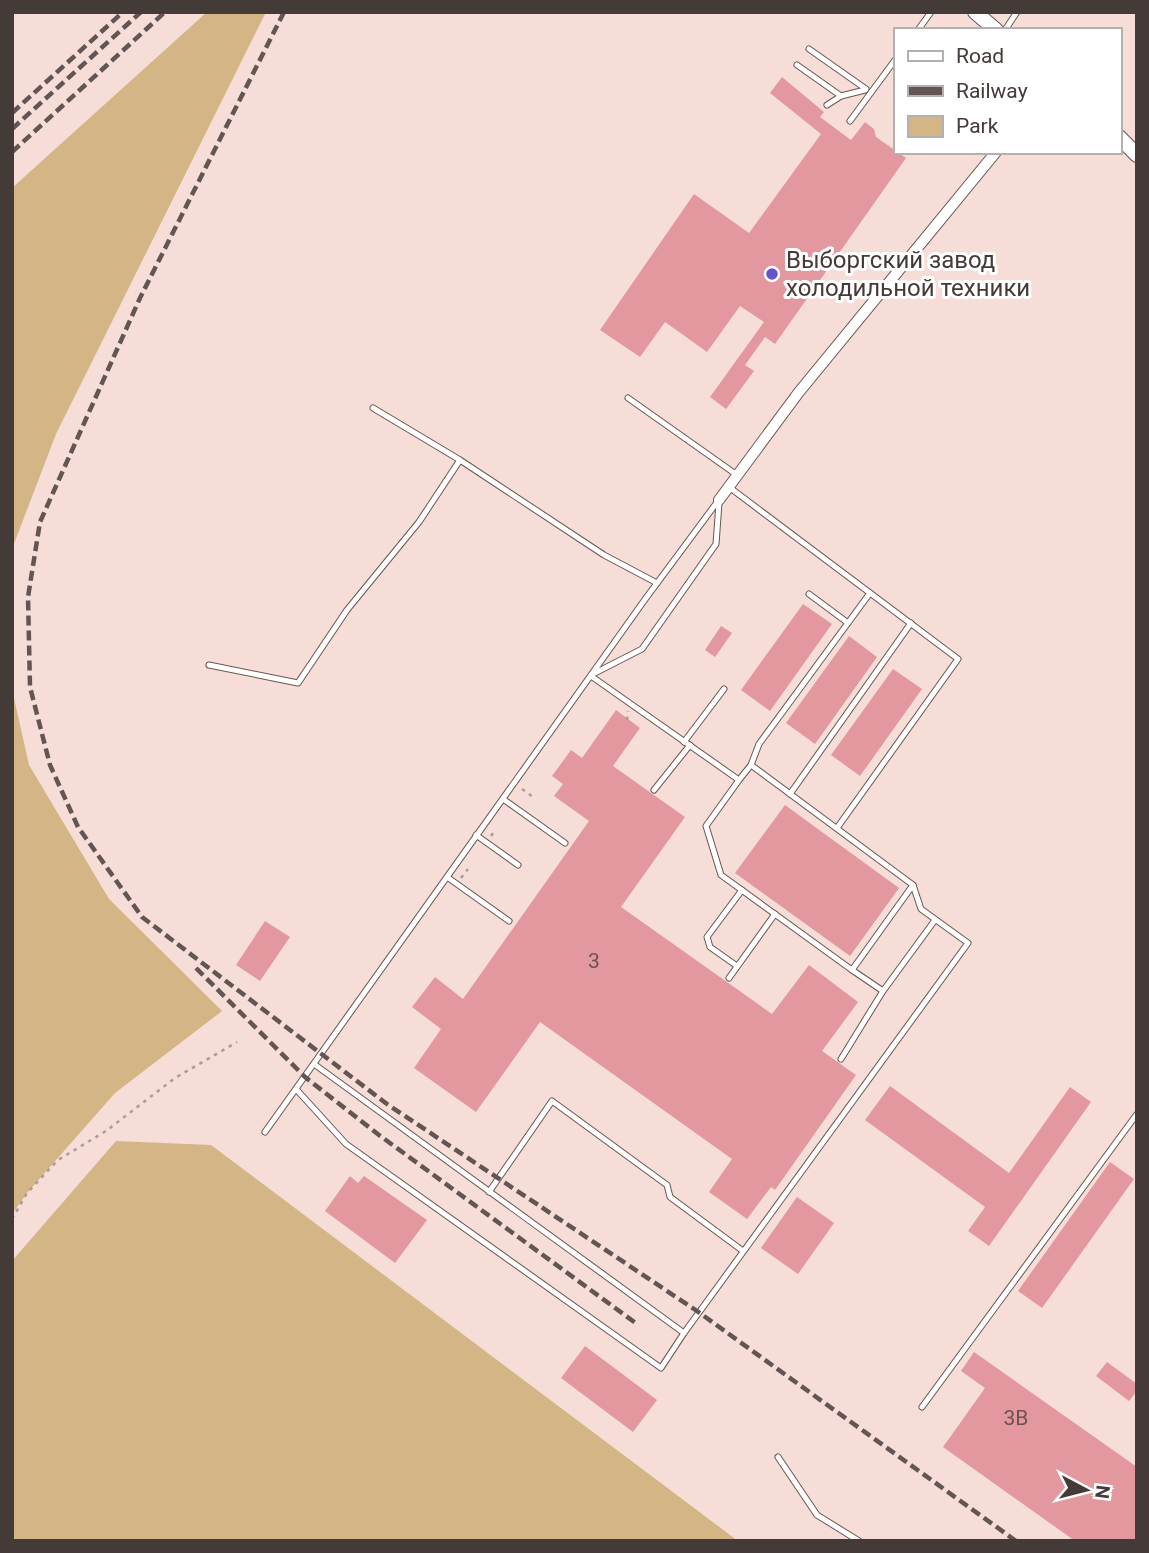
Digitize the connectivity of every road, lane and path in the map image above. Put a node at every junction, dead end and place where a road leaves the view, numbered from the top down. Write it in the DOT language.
graph roads {
  1 [pos="931,12"];
  2 [pos="975,12"];
  3 [pos="1017,12"];
  4 [pos="919,28"];
  5 [pos="994,28"];
  6 [pos="1006,28"];
  7 [pos="809,49"];
  8 [pos="894,61"];
  9 [pos="797,65"];
  10 [pos="875,88"];
  11 [pos="866,89"];
  12 [pos="841,96"];
  13 [pos="827,105"];
  14 [pos="850,121"];
  15 [pos="1121,139"];
  16 [pos="994,154"];
  17 [pos="1137,155"];
  18 [pos="628,398"];
  19 [pos="373,408"];
  20 [pos="460,460"];
  21 [pos="737,475"];
  22 [pos="729,486"];
  23 [pos="719,500"];
  24 [pos="657,583"];
  25 [pos="870,593"];
  26 [pos="810,594"];
  27 [pos="848,623"];
  28 [pos="911,623"];
  29 [pos="209,665"];
  30 [pos="590,676"];
  31 [pos="724,689"];
  32 [pos="687,743"];
  33 [pos="751,765"];
  34 [pos="739,780"];
  35 [pos="654,790"];
  36 [pos="790,794"];
  37 [pos="503,799"];
  38 [pos="837,828"];
  39 [pos="476,835"];
  40 [pos="565,843"];
  41 [pos="518,865"];
  42 [pos="447,877"];
  43 [pos="913,885"];
  44 [pos="742,890"];
  45 [pos="775,914"];
  46 [pos="935,920"];
  47 [pos="509,921"];
  48 [pos="737,967"];
  49 [pos="852,970"];
  50 [pos="729,978"];
  51 [pos="883,991"];
  52 [pos="237,1042"];
  53 [pos="841,1059"];
  54 [pos="314,1064"];
  55 [pos="296,1089"];
  56 [pos="1137,1114"];
  57 [pos="265,1132"];
  58 [pos="489,1192"];
  59 [pos="12,1219"];
  60 [pos="743,1251"];
  61 [pos="684,1333"];
  62 [pos="922,1407"];
  63 [pos="778,1457"];
  64 [pos="859,1541"];
  1 -- 4 [label="lane"];
  2 -- 5 [label="street"];
  3 -- 6 [label="lane"];
  7 -- 11 [label="lane"];
  8 -- 10 [label="lane"];
  9 -- 12 [label="lane"];
  10 -- 11 [label="lane"];
  10 -- 14 [label="lane"];
  11 -- 12 [label="lane"];
  12 -- 13 [label="lane"];
  15 -- 17 [label="street"];
  16 -- 21 [label="street"];
  18 -- 21 [label="lane"];
  19 -- 20 [label="lane"];
  20 -- 24 [label="lane"];
  20 -- 29 [label="lane"];
  21 -- 22 [label="street"];
  22 -- 23 [label="street"];
  22 -- 25 [label="lane"];
  23 -- 24 [label="lane"];
  23 -- 30 [label="lane"];
  24 -- 30 [label="lane"];
  25 -- 27 [label="lane"];
  25 -- 28 [label="lane"];
  26 -- 27 [label="lane"];
  27 -- 33 [label="lane"];
  28 -- 36 [label="lane"];
  28 -- 38 [label="lane"];
  30 -- 32 [label="lane"];
  30 -- 37 [label="lane"];
  31 -- 32 [label="lane"];
  32 -- 34 [label="lane"];
  32 -- 35 [label="lane"];
  33 -- 34 [label="lane"];
  33 -- 36 [label="lane"];
  34 -- 44 [label="lane"];
  36 -- 38 [label="lane"];
  37 -- 39 [label="lane"];
  37 -- 40 [label="lane"];
  38 -- 43 [label="lane"];
  39 -- 41 [label="lane"];
  39 -- 42 [label="lane"];
  42 -- 47 [label="lane"];
  42 -- 54 [label="lane"];
  43 -- 46 [label="lane"];
  43 -- 49 [label="lane"];
  44 -- 45 [label="lane"];
  44 -- 48 [label="lane"];
  45 -- 48 [label="lane"];
  45 -- 49 [label="lane"];
  46 -- 51 [label="lane"];
  46 -- 60 [label="lane"];
  48 -- 50 [label="lane"];
  49 -- 51 [label="lane"];
  51 -- 53 [label="lane"];
  52 -- 59 [label="path"];
  54 -- 55 [label="lane"];
  54 -- 58 [label="lane"];
  55 -- 57 [label="lane"];
  55 -- 61 [label="lane"];
  56 -- 62 [label="lane"];
  58 -- 60 [label="lane"];
  58 -- 61 [label="lane"];
  60 -- 61 [label="lane"];
  63 -- 64 [label="lane"];
}
